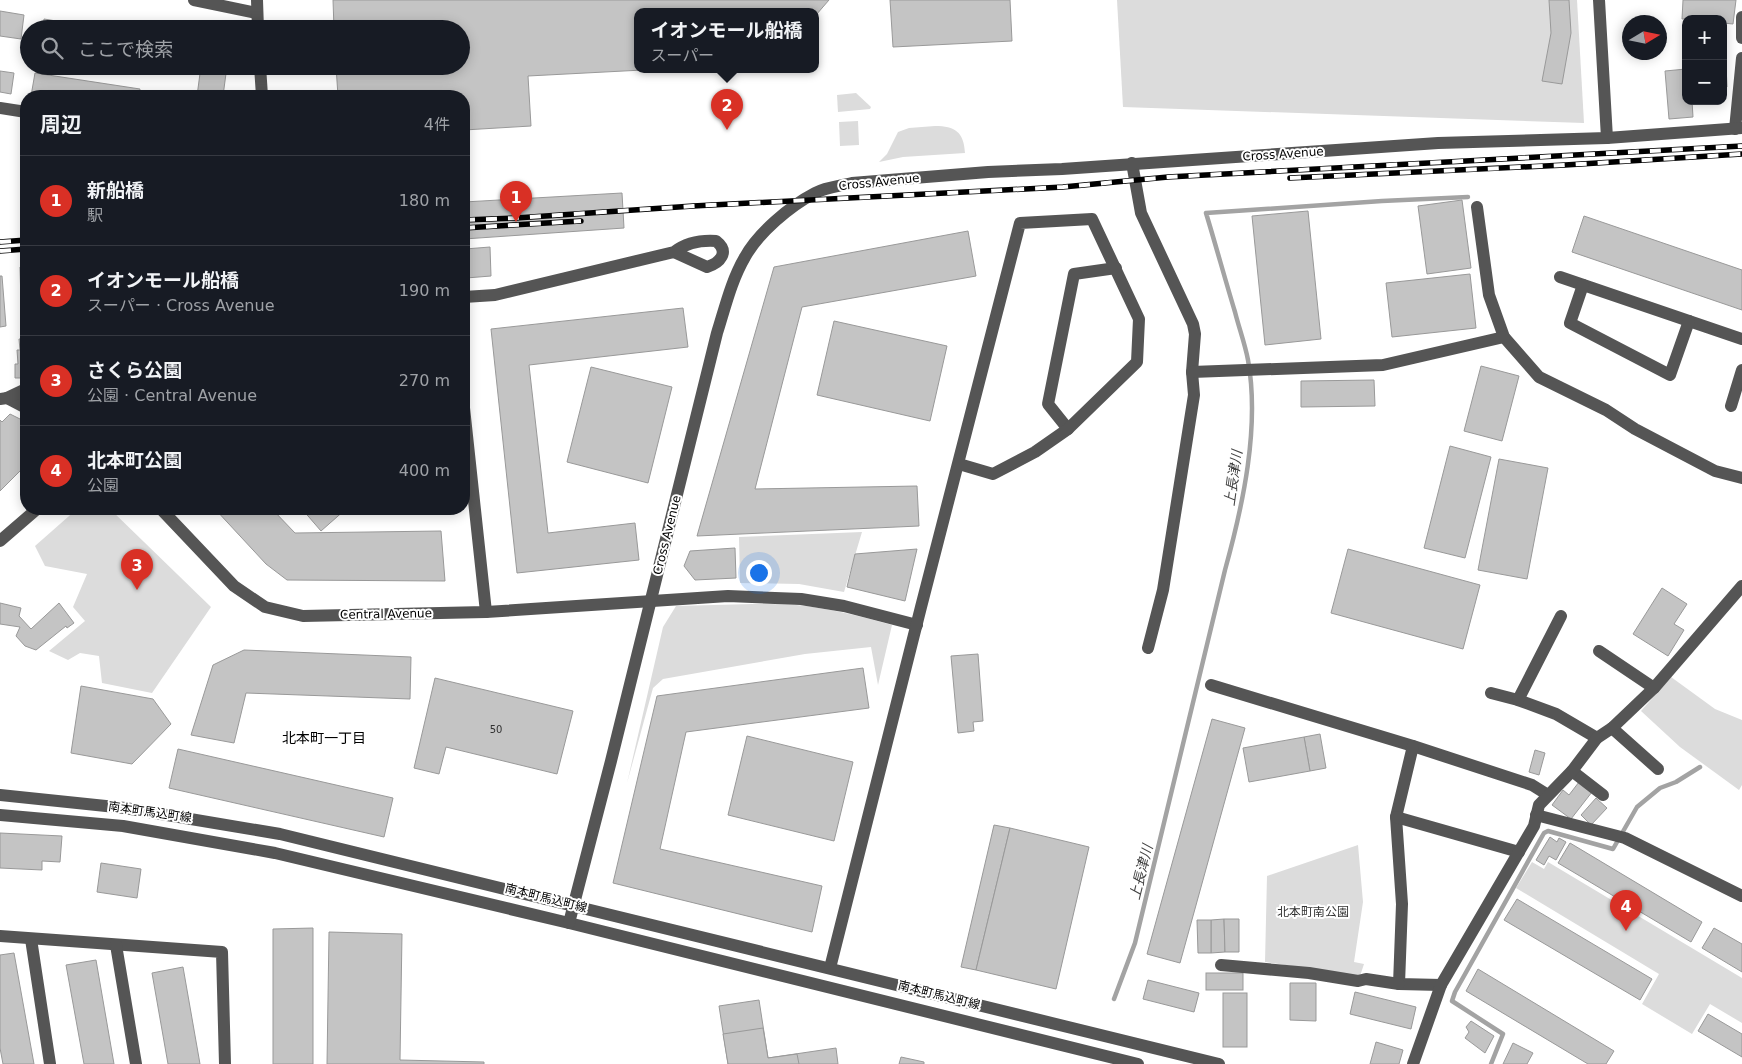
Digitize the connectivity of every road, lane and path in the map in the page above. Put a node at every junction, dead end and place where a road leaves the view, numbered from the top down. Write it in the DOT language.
graph roads {
  1 [pos="194,0"];
  2 [pos="1599,0"];
  3 [pos="257,6"];
  4 [pos="1742,17"];
  5 [pos="258,20"];
  6 [pos="1742,38"];
  7 [pos="1742,58"];
  8 [pos="261,75"];
  9 [pos="262,90"];
  10 [pos="0,108"];
  11 [pos="20,111"];
  12 [pos="1738,129"];
  13 [pos="1607,138"];
  14 [pos="1132,164"];
  15 [pos="1477,207"];
  16 [pos="674,252"];
  17 [pos="1116,268"];
  18 [pos="1560,277"];
  19 [pos="1583,285"];
  20 [pos="470,297"];
  21 [pos="1690,321"];
  22 [pos="1504,337"];
  23 [pos="1742,339"];
  24 [pos="1742,370"];
  25 [pos="1192,372"];
  26 [pos="20,392"];
  27 [pos="4,399"];
  28 [pos="20,406"];
  29 [pos="1731,406"];
  30 [pos="1068,429"];
  31 [pos="470,464"];
  32 [pos="958,464"];
  33 [pos="1742,478"];
  34 [pos="30,515"];
  35 [pos="167,515"];
  36 [pos="0,541"];
  37 [pos="1742,586"];
  38 [pos="651,601"];
  39 [pos="486,612"];
  40 [pos="1561,616"];
  41 [pos="917,625"];
  42 [pos="1148,648"];
  43 [pos="1599,651"];
  44 [pos="1211,685"];
  45 [pos="1654,688"];
  46 [pos="1490,694"];
  47 [pos="1518,700"];
  48 [pos="1612,728"];
  49 [pos="1597,738"];
  50 [pos="1413,746"];
  51 [pos="1658,769"];
  52 [pos="1572,771"];
  53 [pos="0,795"];
  54 [pos="1548,795"];
  55 [pos="1603,795"];
  56 [pos="125,808"];
  57 [pos="0,814"];
  58 [pos="1536,816"];
  59 [pos="1396,817"];
  60 [pos="123,826"];
  61 [pos="280,834"];
  62 [pos="1519,852"];
  63 [pos="276,853"];
  64 [pos="1740,891"];
  65 [pos="573,905"];
  66 [pos="569,922"];
  67 [pos="0,936"];
  68 [pos="31,939"];
  69 [pos="116,944"];
  70 [pos="1221,965"];
  71 [pos="830,968"];
  72 [pos="1399,984"];
  73 [pos="1441,985"];
  74 [pos="50,1064"];
  75 [pos="136,1064"];
  76 [pos="226,1064"];
  77 [pos="1138,1064"];
  78 [pos="1219,1064"];
  79 [pos="1413,1064"];
  1 -- 3 [label="street"];
  2 -- 13 [label="street"];
  3 -- 5 [label="street"];
  4 -- 6 [label="street"];
  7 -- 12 [label="street"];
  8 -- 9 [label="street"];
  10 -- 11 [label="street"];
  12 -- 13 [label="street, Cross Avenue"];
  13 -- 14 [label="street, Cross Avenue"];
  14 -- 25 [label="street"];
  14 -- 38 [label="street, Cross Avenue"];
  15 -- 22 [label="street"];
  16 -- 20 [label="street"];
  17 -- 30 [label="street"];
  17 -- 30 [label="street"];
  17 -- 32 [label="street"];
  18 -- 19 [label="street"];
  19 -- 21 [label="street"];
  19 -- 21 [label="street"];
  21 -- 23 [label="street"];
  22 -- 25 [label="street"];
  22 -- 33 [label="street"];
  24 -- 29 [label="street"];
  25 -- 42 [label="street"];
  26 -- 27 [label="street"];
  27 -- 28 [label="street"];
  30 -- 32 [label="street"];
  31 -- 39 [label="street"];
  32 -- 41 [label="street"];
  34 -- 36 [label="street"];
  35 -- 39 [label="street, Central Avenue"];
  37 -- 45 [label="street"];
  38 -- 39 [label="street, Central Avenue"];
  38 -- 41 [label="street, Central Avenue"];
  38 -- 65 [label="street, Cross Avenue"];
  40 -- 47 [label="street"];
  41 -- 71 [label="street"];
  43 -- 45 [label="street"];
  44 -- 50 [label="street"];
  45 -- 48 [label="street"];
  46 -- 47 [label="street"];
  47 -- 49 [label="street"];
  48 -- 49 [label="street"];
  48 -- 51 [label="street"];
  49 -- 52 [label="street"];
  50 -- 54 [label="street"];
  50 -- 59 [label="street"];
  52 -- 54 [label="street"];
  52 -- 55 [label="street"];
  53 -- 56 [label="street, 南本町馬込町線"];
  54 -- 58 [label="street"];
  56 -- 60 [label="street"];
  56 -- 61 [label="street, 南本町馬込町線"];
  57 -- 60 [label="street, 南本町馬込町線"];
  58 -- 62 [label="street"];
  58 -- 64 [label="street"];
  59 -- 62 [label="street"];
  59 -- 72 [label="street"];
  60 -- 63 [label="street, 南本町馬込町線"];
  61 -- 63 [label="street"];
  61 -- 65 [label="street, 南本町馬込町線"];
  62 -- 73 [label="street"];
  63 -- 66 [label="street, 南本町馬込町線"];
  65 -- 66 [label="street, Cross Avenue"];
  65 -- 71 [label="street, 南本町馬込町線"];
  66 -- 77 [label="street, 南本町馬込町線"];
  67 -- 68 [label="street"];
  68 -- 69 [label="street"];
  68 -- 74 [label="street"];
  69 -- 75 [label="street"];
  69 -- 76 [label="street"];
  70 -- 72 [label="street"];
  71 -- 78 [label="street, 南本町馬込町線"];
  72 -- 73 [label="street"];
  73 -- 79 [label="street"];
}
